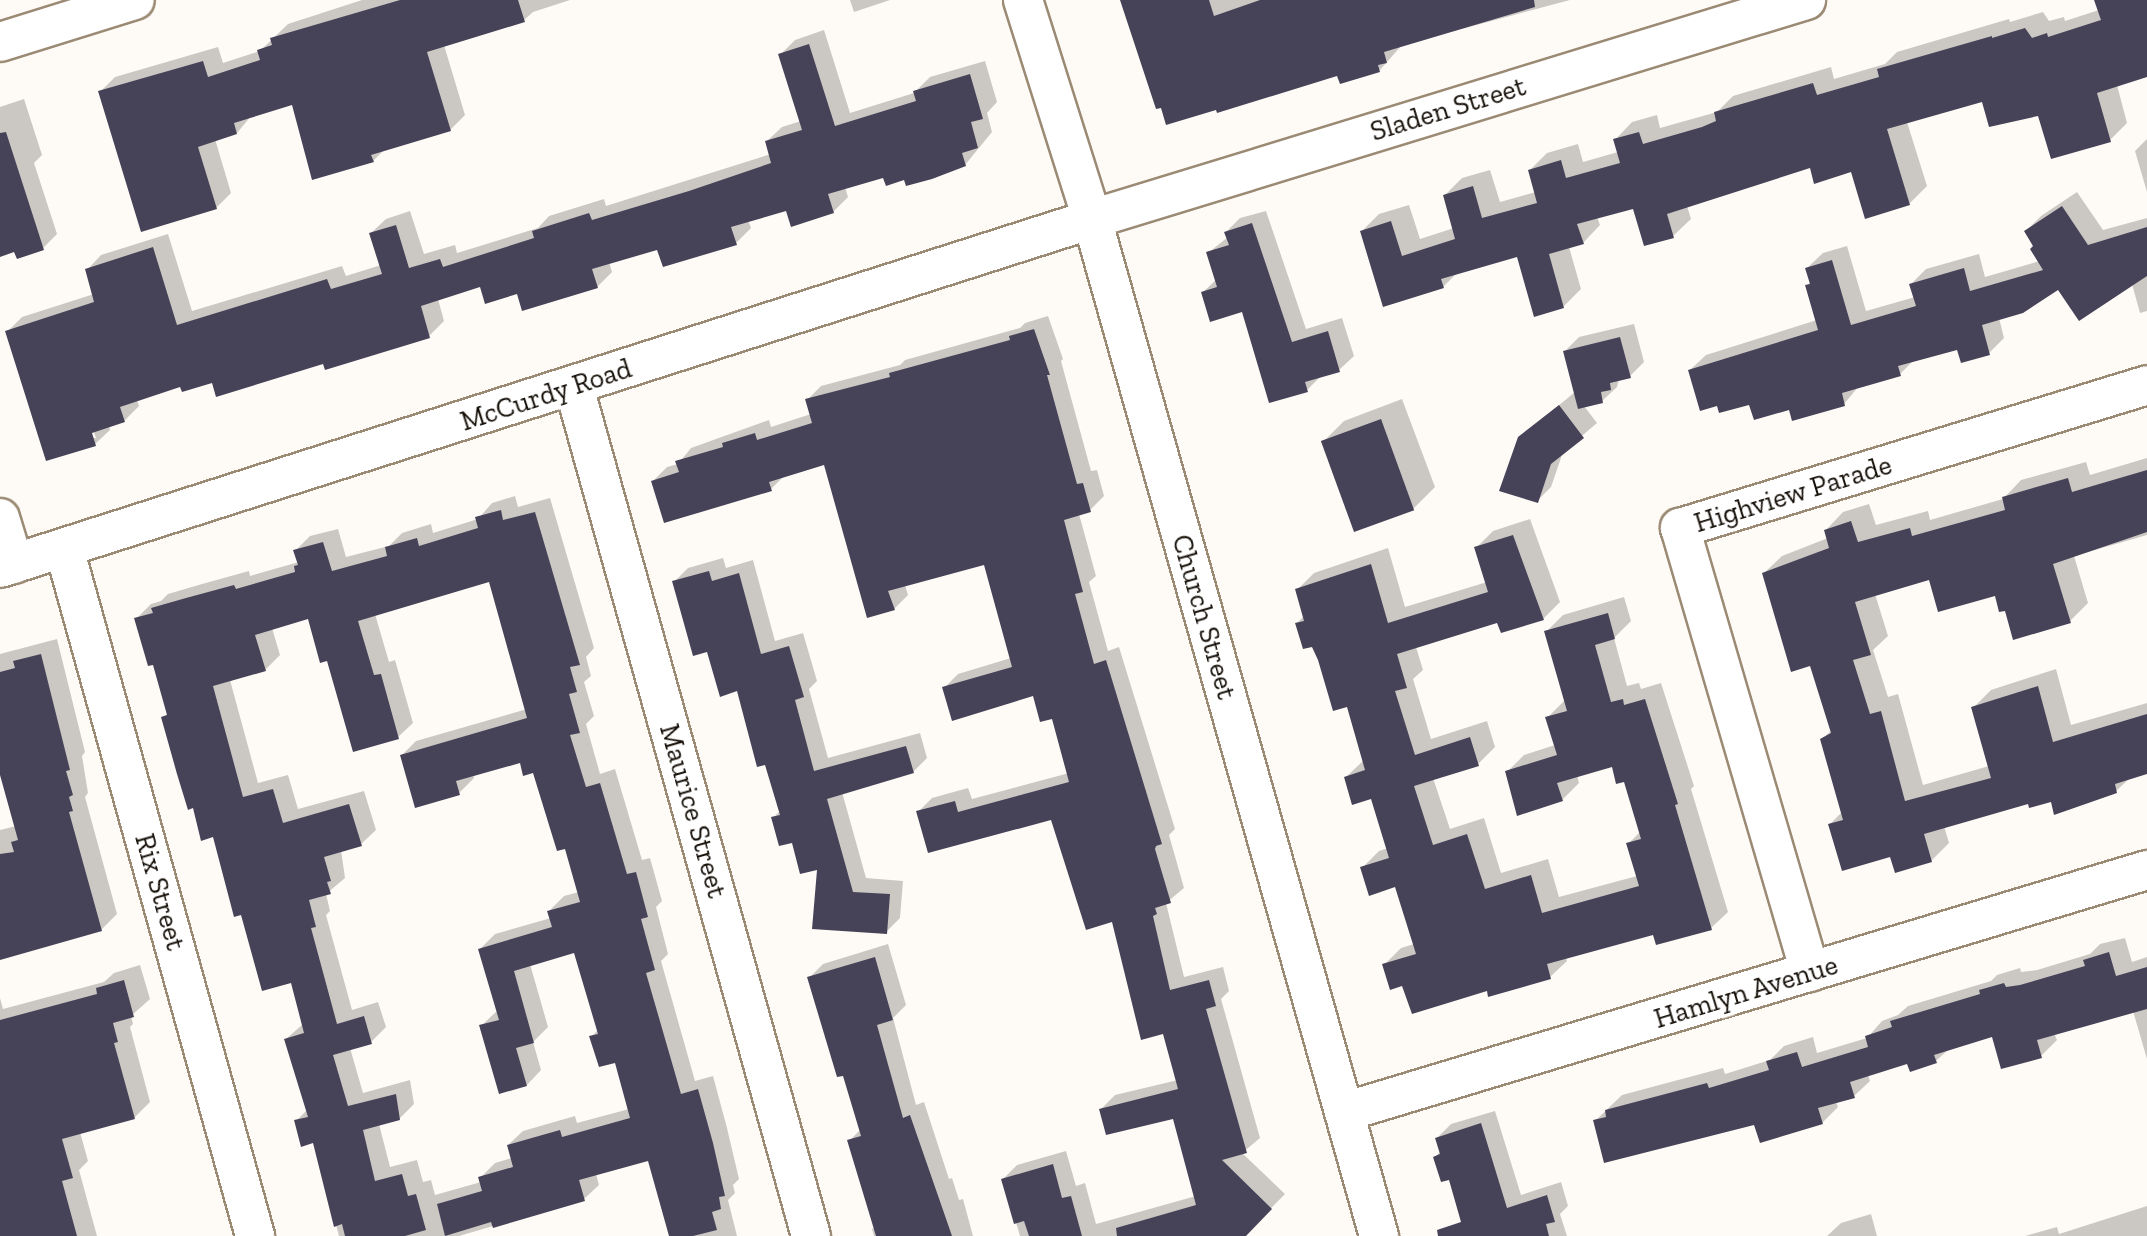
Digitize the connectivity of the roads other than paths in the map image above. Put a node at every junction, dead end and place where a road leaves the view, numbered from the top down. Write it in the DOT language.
graph roads {
  1 [pos="135,0"];
  2 [pos="1023,0"];
  3 [pos="1806,0"];
  4 [pos="0,42"];
  5 [pos="1091,219"];
  6 [pos="2147,385"];
  7 [pos="574,387"];
  8 [pos="0,518"];
  9 [pos="64,548"];
  10 [pos="7,566"];
  11 [pos="2147,870"];
  12 [pos="1810,972"];
  13 [pos="1344,1112"];
  14 [pos="256,1236"];
  15 [pos="811,1236"];
  16 [pos="1379,1236"];
  1 -- 4 [label="street"];
  2 -- 5 [label="street, Church Street"];
  3 -- 5 [label="street, Sladen Street"];
  5 -- 7 [label="street, McCurdy Road"];
  5 -- 13 [label="street, Church Street"];
  6 -- 12 [label="street, Highview Parade"];
  7 -- 9 [label="street, McCurdy Road"];
  7 -- 15 [label="street, Maurice Street"];
  8 -- 10 [label="street"];
  9 -- 10 [label="street, McCurdy Road"];
  9 -- 14 [label="street, Rix Street"];
  11 -- 12 [label="street, Hamlyn Avenue"];
  12 -- 13 [label="street, Hamlyn Avenue"];
  13 -- 16 [label="street, Church Street"];
}
